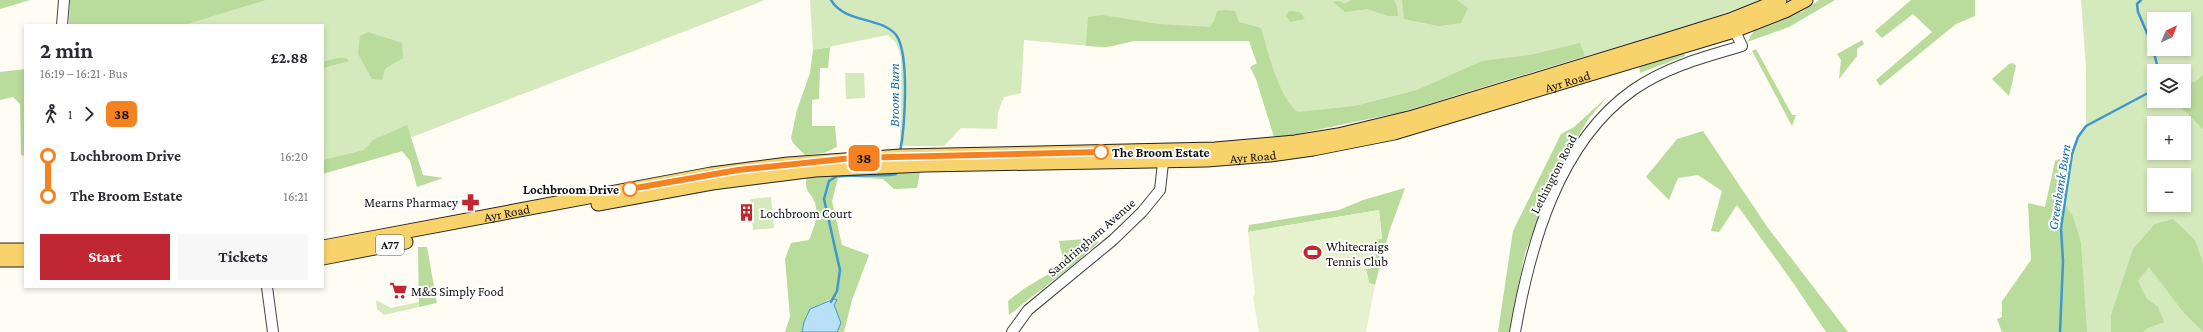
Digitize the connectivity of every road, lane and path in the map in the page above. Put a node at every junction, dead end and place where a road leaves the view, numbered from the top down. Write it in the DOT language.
graph roads {
  1 [pos="64,0"];
  2 [pos="1780,0"];
  3 [pos="1806,0"];
  4 [pos="62,24"];
  5 [pos="1732,26"];
  6 [pos="1164,155"];
  7 [pos="454,224"];
  8 [pos="324,247"];
  9 [pos="0,250"];
  10 [pos="24,250"];
  11 [pos="324,258"];
  12 [pos="0,260"];
  13 [pos="24,260"];
  14 [pos="267,288"];
  15 [pos="273,332"];
  16 [pos="1012,332"];
  17 [pos="1515,332"];
  1 -- 4 [label="street"];
  2 -- 5 [label="main road, Ayr Road / A77"];
  3 -- 5 [label="main road, Ayr Road / A77"];
  5 -- 6 [label="main road, Ayr Road / A77"];
  5 -- 17 [label="street, Lethington Road"];
  6 -- 7 [label="main road, Ayr Road / A77"];
  6 -- 16 [label="street, Sandringham Avenue"];
  7 -- 8 [label="main road, Ayr Road / A77"];
  7 -- 11 [label="main road, Ayr Road / A77"];
  9 -- 10 [label="main road"];
  12 -- 13 [label="main road"];
  14 -- 15 [label="street"];
}
